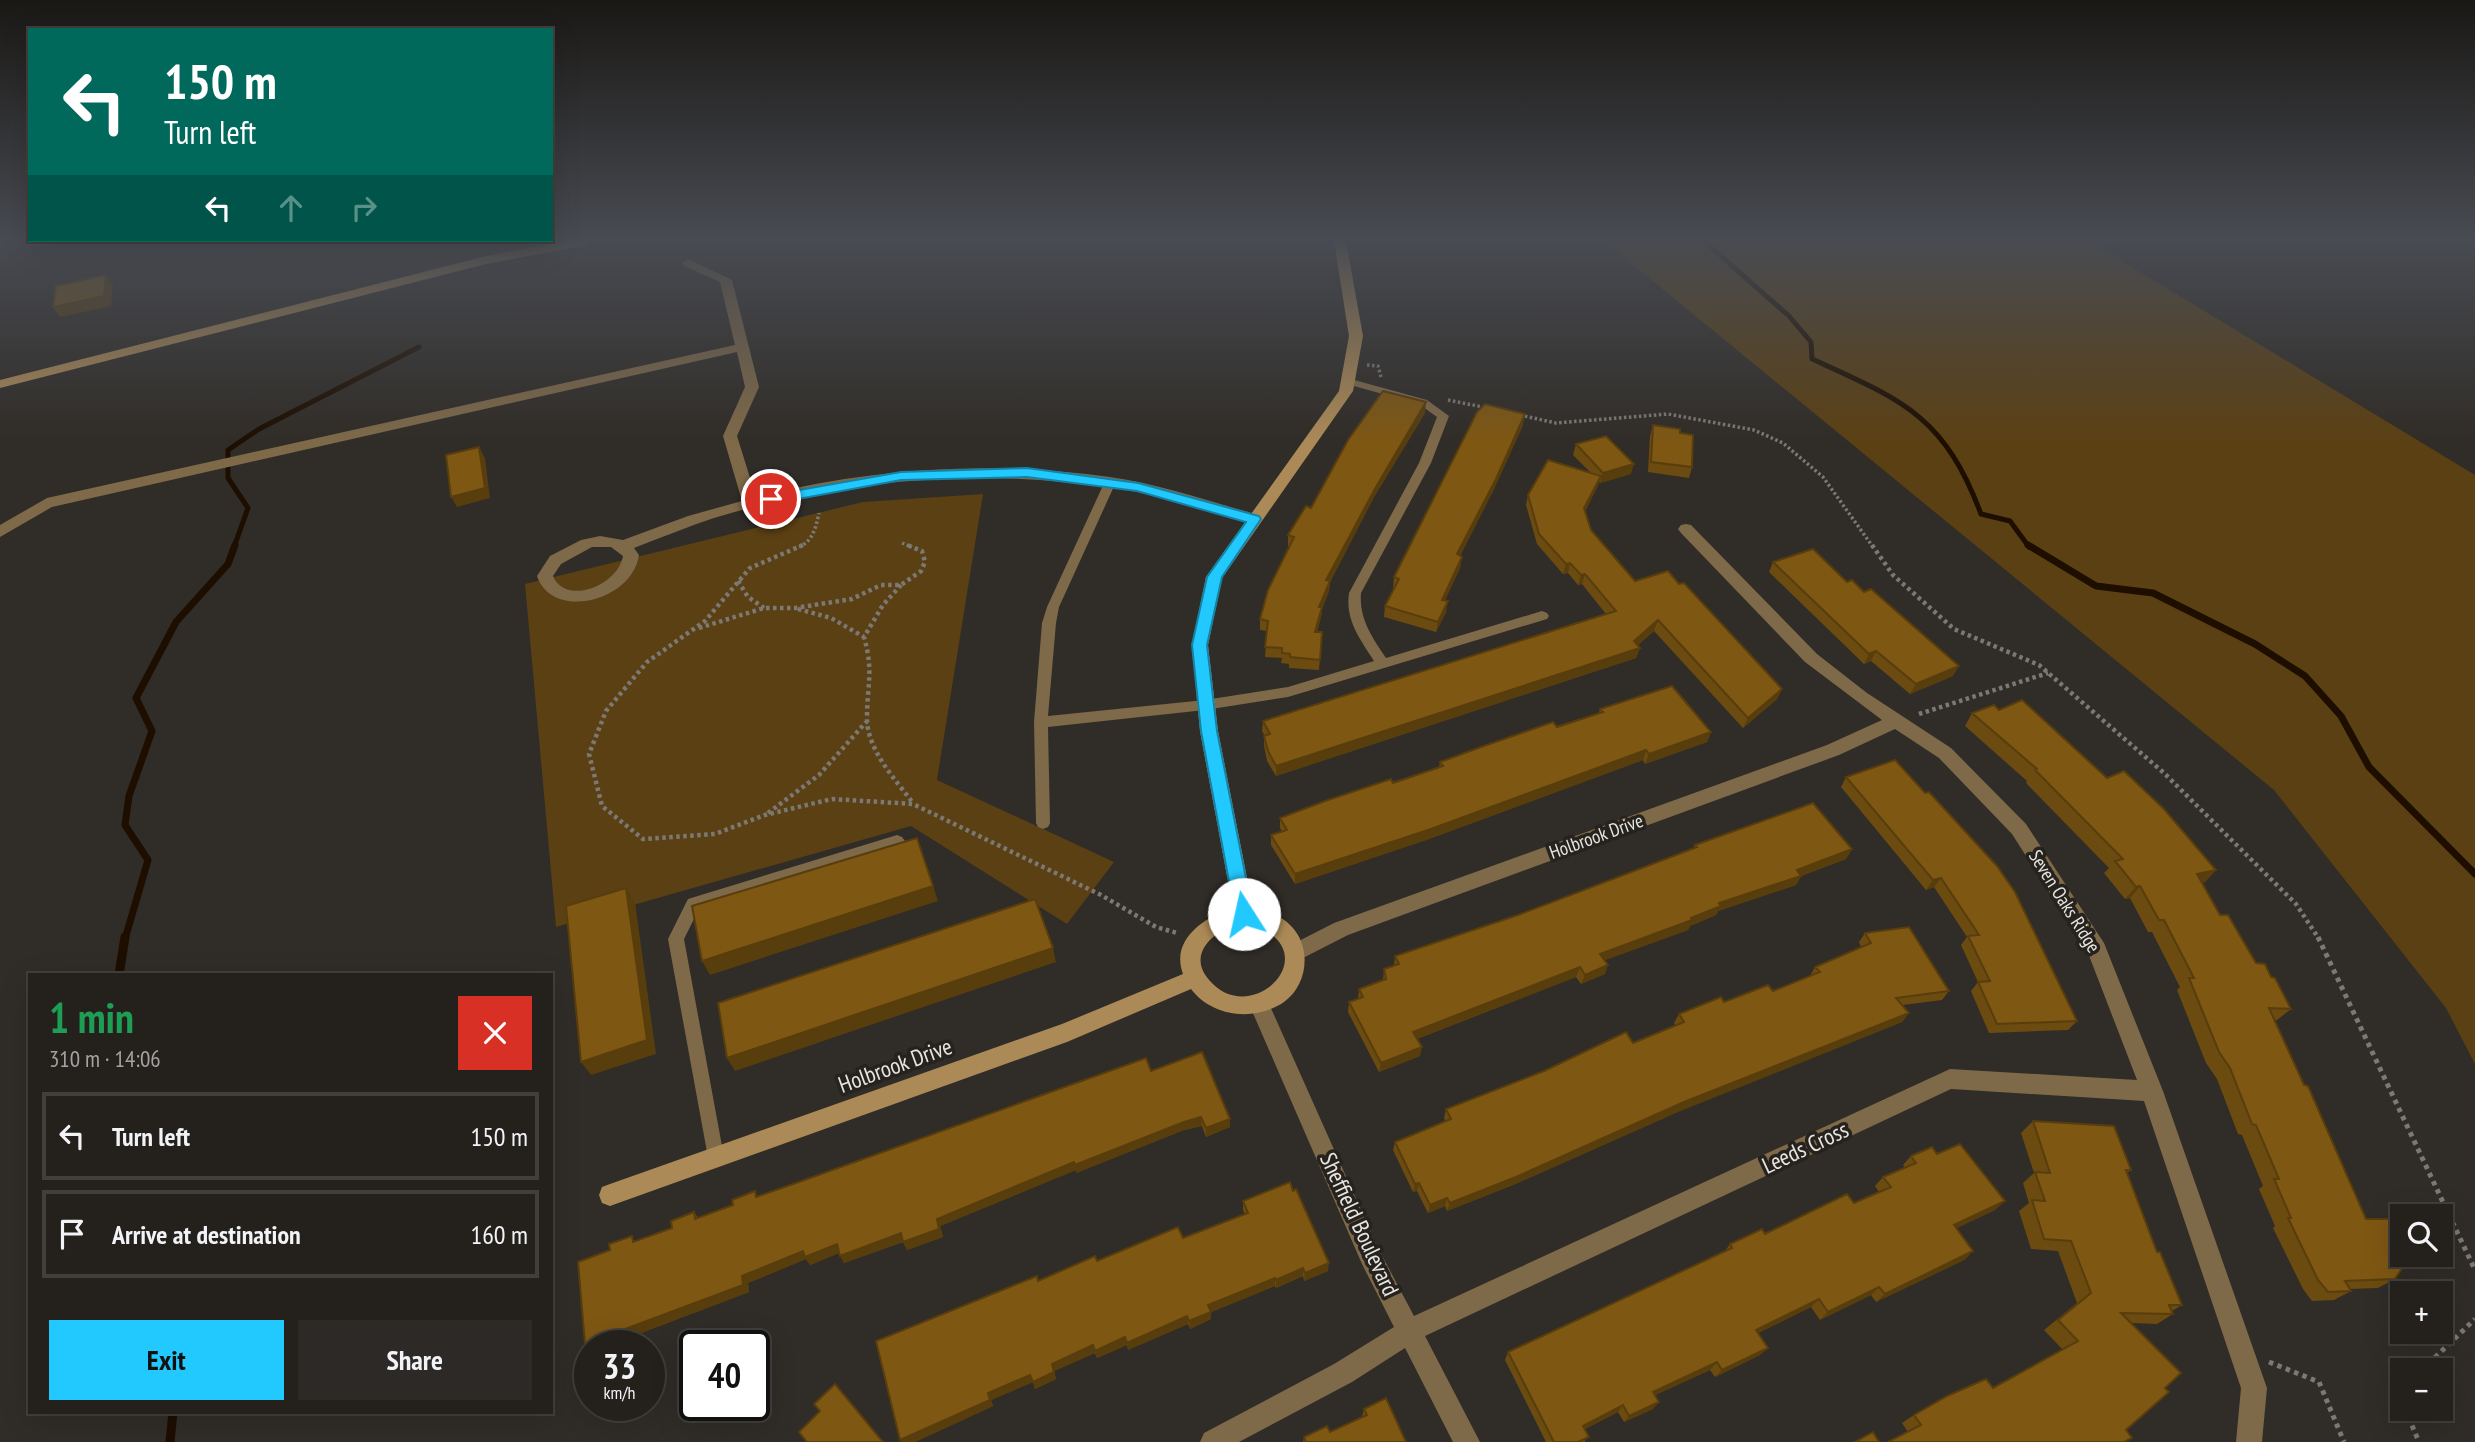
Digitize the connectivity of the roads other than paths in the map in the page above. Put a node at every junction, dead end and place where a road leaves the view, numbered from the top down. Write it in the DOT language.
graph roads {
  1 [pos="297,308"];
  2 [pos="733,308"];
  3 [pos="1351,308"];
  4 [pos="742,347"];
  5 [pos="1348,382"];
  6 [pos="0,384"];
  7 [pos="1110,482"];
  8 [pos="750,504"];
  9 [pos="1254,519"];
  10 [pos="1686,529"];
  11 [pos="0,532"];
  12 [pos="623,546"];
  13 [pos="1542,616"];
  14 [pos="1382,663"];
  15 [pos="1205,705"];
  16 [pos="1897,721"];
  17 [pos="1041,722"];
  18 [pos="1043,823"];
  19 [pos="897,841"];
  20 [pos="1244,914"];
  21 [pos="1296,952"];
  22 [pos="1195,978"];
  23 [pos="1259,1004"];
  24 [pos="2152,1091"];
  25 [pos="715,1157"];
  26 [pos="610,1195"];
  27 [pos="1411,1330"];
  28 [pos="1213,1442"];
  29 [pos="1467,1442"];
  30 [pos="2249,1442"];
  1 -- 6 [label="street"];
  2 -- 4 [label="street"];
  3 -- 5 [label="street"];
  4 -- 8 [label="street"];
  4 -- 11 [label="street"];
  5 -- 9 [label="street"];
  5 -- 14 [label="lane"];
  7 -- 8 [label="street"];
  7 -- 9 [label="street"];
  7 -- 17 [label="lane"];
  8 -- 12 [label="street"];
  9 -- 15 [label="street"];
  10 -- 16 [label="street, Seven Oaks Ridge"];
  12 -- 12 [label="street"];
  13 -- 14 [label="lane"];
  14 -- 15 [label="lane"];
  15 -- 17 [label="lane"];
  15 -- 20 [label="street"];
  16 -- 21 [label="street, Holbrook Drive"];
  16 -- 24 [label="street, Seven Oaks Ridge"];
  17 -- 18 [label="lane"];
  19 -- 25 [label="lane"];
  20 -- 21 [label="street"];
  20 -- 22 [label="street"];
  21 -- 23 [label="street"];
  22 -- 23 [label="street"];
  22 -- 25 [label="street, Holbrook Drive"];
  23 -- 27 [label="street, Sheffield Boulevard"];
  24 -- 27 [label="street, Leeds Cross"];
  24 -- 30 [label="street, Seven Oaks Ridge"];
  25 -- 26 [label="street, Holbrook Drive"];
  27 -- 28 [label="street, Leeds Cross"];
  27 -- 29 [label="street, Sheffield Boulevard"];
}
